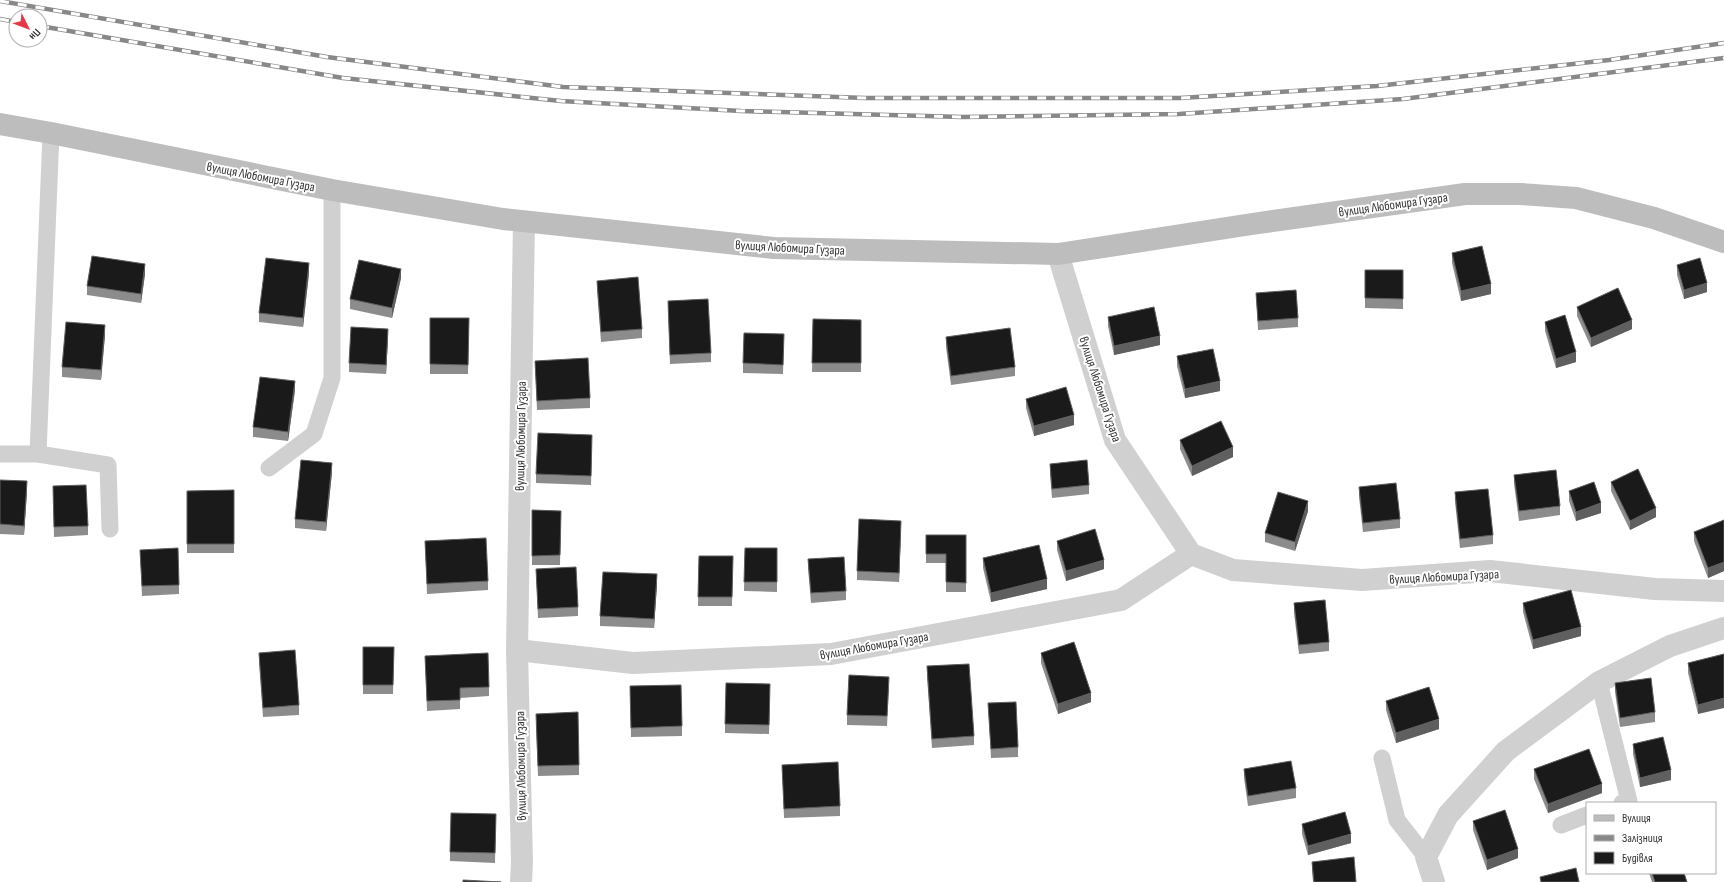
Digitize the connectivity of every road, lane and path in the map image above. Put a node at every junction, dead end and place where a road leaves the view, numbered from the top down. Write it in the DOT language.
graph roads {
  1 [pos="0,124"];
  2 [pos="51,133"];
  3 [pos="332,190"];
  4 [pos="524,222"];
  5 [pos="1724,242"];
  6 [pos="1058,254"];
  7 [pos="0,454"];
  8 [pos="38,454"];
  9 [pos="269,468"];
  10 [pos="110,529"];
  11 [pos="1191,554"];
  12 [pos="1724,591"];
  13 [pos="1724,628"];
  14 [pos="517,650"];
  15 [pos="1599,682"];
  16 [pos="1382,758"];
  17 [pos="1626,802"];
  18 [pos="1586,815"];
  19 [pos="1561,825"];
  20 [pos="1426,857"];
  21 [pos="521,882"];
  22 [pos="1434,882"];
  1 -- 2 [label="main road, вулиця Любомира Гузара"];
  2 -- 3 [label="main road, вулиця Любомира Гузара"];
  2 -- 8 [label="lane"];
  3 -- 4 [label="main road, вулиця Любомира Гузара"];
  3 -- 9 [label="lane"];
  4 -- 6 [label="main road, вулиця Любомира Гузара"];
  4 -- 14 [label="street, вулиця Любомира Гузара"];
  5 -- 6 [label="main road, вулиця Любомира Гузара"];
  6 -- 11 [label="street, вулиця Любомира Гузара"];
  7 -- 8 [label="lane"];
  8 -- 10 [label="lane"];
  11 -- 12 [label="street, вулиця Любомира Гузара"];
  11 -- 14 [label="street, вулиця Любомира Гузара"];
  13 -- 15 [label="street"];
  14 -- 21 [label="street, вулиця Любомира Гузара"];
  15 -- 17 [label="lane"];
  15 -- 20 [label="street"];
  16 -- 20 [label="lane"];
  18 -- 19 [label="lane"];
  20 -- 22 [label="street"];
}
